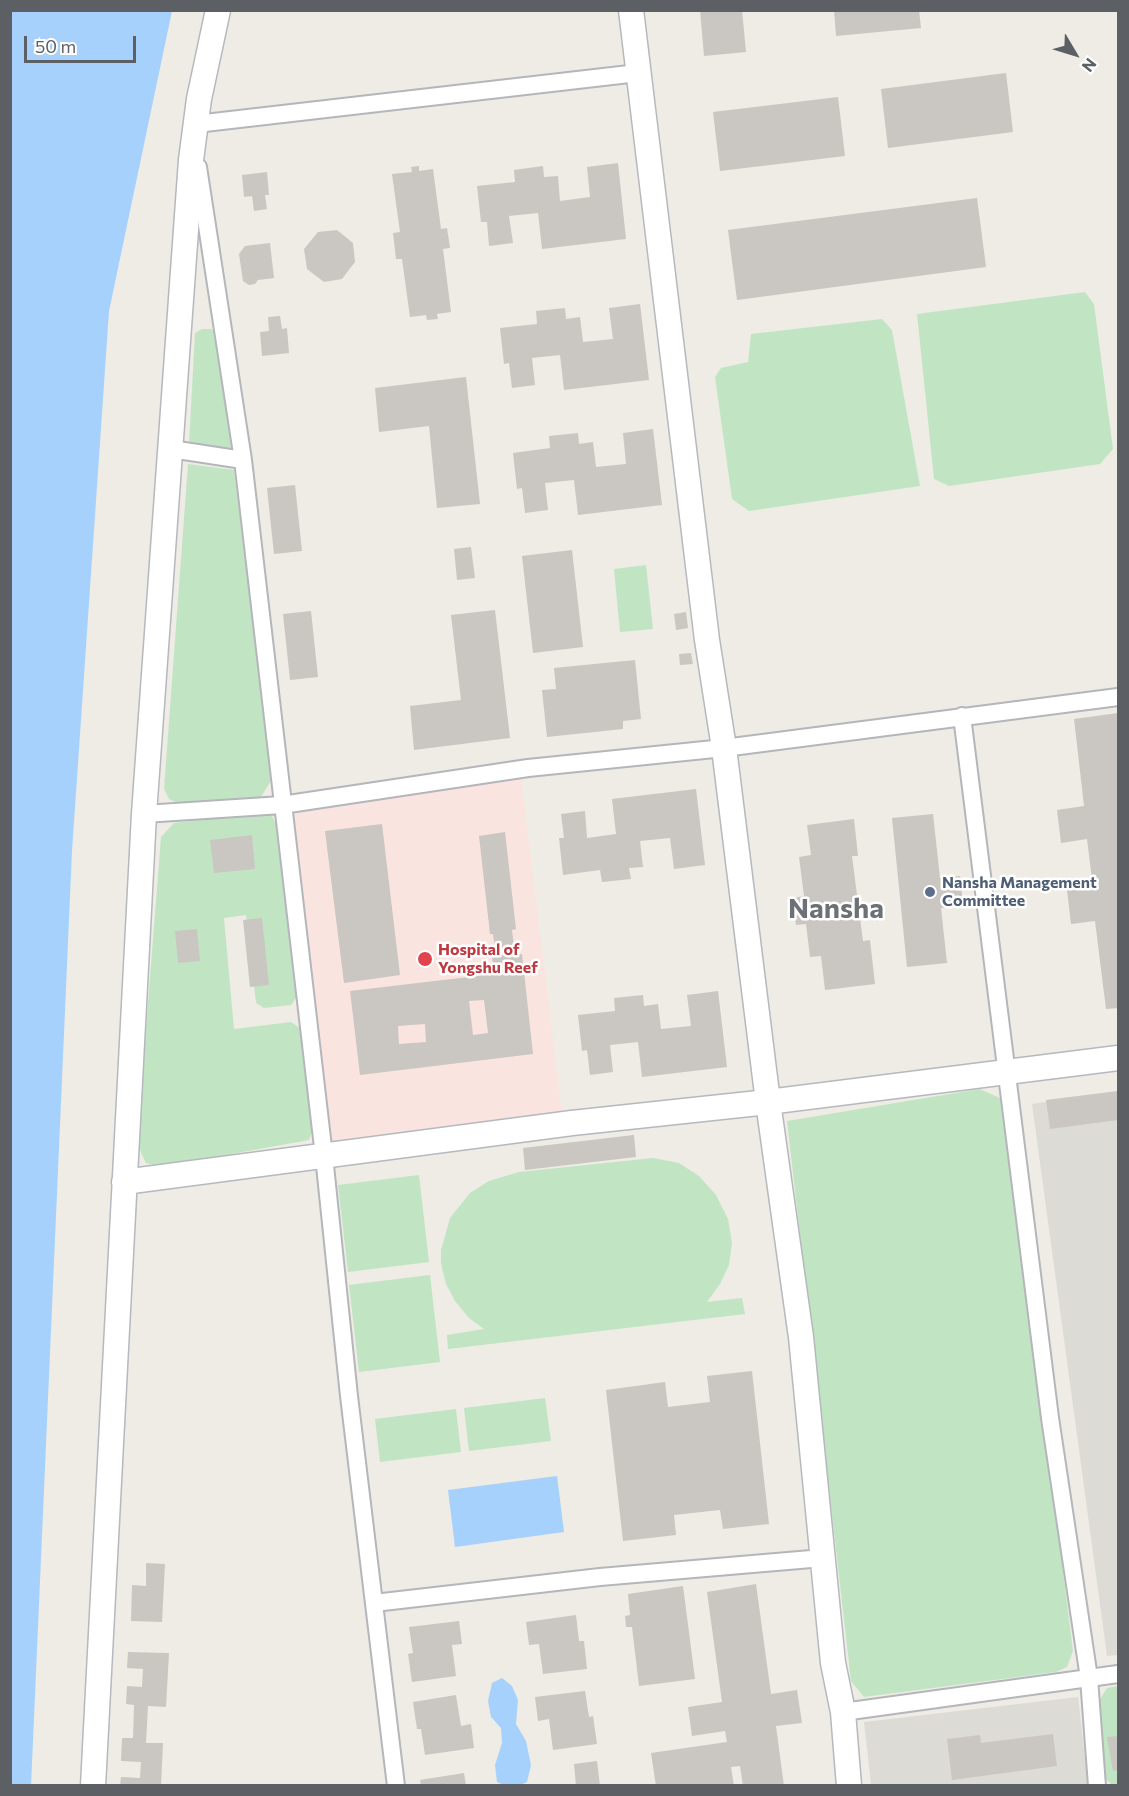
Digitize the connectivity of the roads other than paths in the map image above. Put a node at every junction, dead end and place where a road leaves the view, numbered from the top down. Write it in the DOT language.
graph roads {
  1 [pos="218,10"];
  2 [pos="631,10"];
  3 [pos="638,73"];
  4 [pos="195,133"];
  5 [pos="171,448"];
  6 [pos="243,460"];
  7 [pos="1119,697"];
  8 [pos="962,716"];
  9 [pos="724,748"];
  10 [pos="282,805"];
  11 [pos="144,814"];
  12 [pos="1119,1058"];
  13 [pos="1006,1071"];
  14 [pos="768,1102"];
  15 [pos="324,1156"];
  16 [pos="124,1182"];
  17 [pos="823,1558"];
  18 [pos="374,1603"];
  19 [pos="1119,1674"];
  20 [pos="1089,1678"];
  21 [pos="843,1712"];
  22 [pos="93,1785"];
  23 [pos="396,1785"];
  24 [pos="849,1785"];
  25 [pos="1097,1785"];
  1 -- 4 [label="street"];
  2 -- 3 [label="street"];
  3 -- 4 [label="street"];
  3 -- 9 [label="street"];
  4 -- 5 [label="street"];
  4 -- 6 [label="street"];
  5 -- 6 [label="street"];
  5 -- 11 [label="street"];
  6 -- 10 [label="street"];
  7 -- 8 [label="street"];
  8 -- 9 [label="street"];
  8 -- 13 [label="street"];
  9 -- 10 [label="street"];
  9 -- 14 [label="street"];
  10 -- 11 [label="street"];
  10 -- 15 [label="street"];
  11 -- 16 [label="street"];
  12 -- 13 [label="street"];
  13 -- 14 [label="street"];
  13 -- 20 [label="street"];
  14 -- 15 [label="street"];
  14 -- 17 [label="street"];
  15 -- 16 [label="street"];
  15 -- 18 [label="street"];
  16 -- 22 [label="street"];
  17 -- 18 [label="street"];
  17 -- 21 [label="street"];
  18 -- 23 [label="street"];
  19 -- 20 [label="street"];
  20 -- 21 [label="street"];
  20 -- 25 [label="street"];
  21 -- 24 [label="street"];
}
